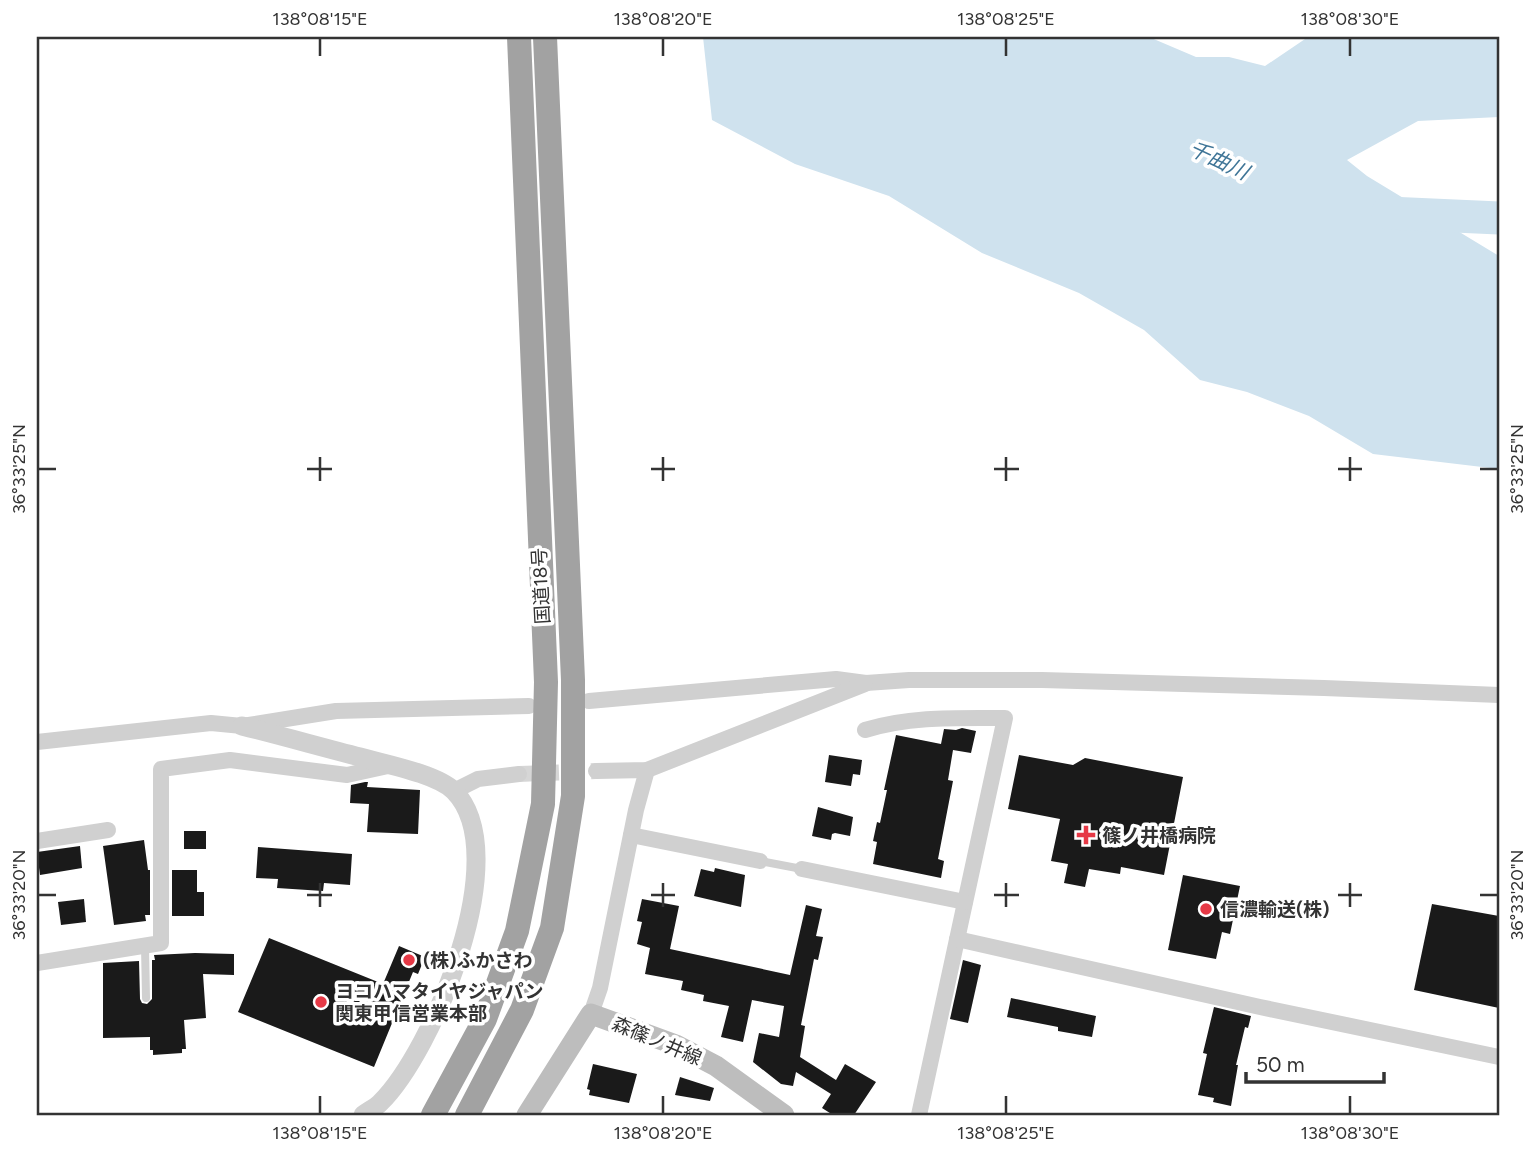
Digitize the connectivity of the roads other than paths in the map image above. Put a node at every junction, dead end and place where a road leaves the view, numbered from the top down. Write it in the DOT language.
graph roads {
  1 [pos="519,37"];
  2 [pos="545,37"];
  3 [pos="866,683"];
  4 [pos="1499,695"];
  5 [pos="589,701"];
  6 [pos="530,706"];
  7 [pos="242,726"];
  8 [pos="865,730"];
  9 [pos="37,742"];
  10 [pos="390,765"];
  11 [pos="647,770"];
  12 [pos="597,771"];
  13 [pos="519,774"];
  14 [pos="454,790"];
  15 [pos="108,830"];
  16 [pos="631,835"];
  17 [pos="37,841"];
  18 [pos="760,861"];
  19 [pos="802,869"];
  20 [pos="965,902"];
  21 [pos="957,939"];
  22 [pos="145,946"];
  23 [pos="37,963"];
  24 [pos="146,998"];
  25 [pos="591,1014"];
  26 [pos="1499,1057"];
  27 [pos="775,1112"];
  28 [pos="363,1115"];
  29 [pos="433,1115"];
  30 [pos="467,1115"];
  31 [pos="527,1115"];
  32 [pos="919,1115"];
  1 -- 29 [label="highway, 国道18号"];
  2 -- 30 [label="highway, 国道18号"];
  3 -- 4 [label="street"];
  3 -- 5 [label="street"];
  3 -- 11 [label="street"];
  6 -- 7 [label="street"];
  7 -- 9 [label="street"];
  7 -- 10 [label="street"];
  8 -- 20 [label="street"];
  10 -- 14 [label="street"];
  10 -- 22 [label="street"];
  11 -- 12 [label="street"];
  11 -- 16 [label="street"];
  13 -- 14 [label="street"];
  14 -- 28 [label="street"];
  15 -- 17 [label="street"];
  16 -- 18 [label="street"];
  16 -- 25 [label="street"];
  18 -- 19 [label="lane"];
  19 -- 20 [label="street"];
  20 -- 21 [label="street"];
  21 -- 26 [label="street"];
  21 -- 32 [label="street"];
  22 -- 23 [label="street"];
  22 -- 24 [label="lane"];
  25 -- 27 [label="main road, 森篠ノ井線"];
  25 -- 31 [label="main road, 森篠ノ井線"];
}
